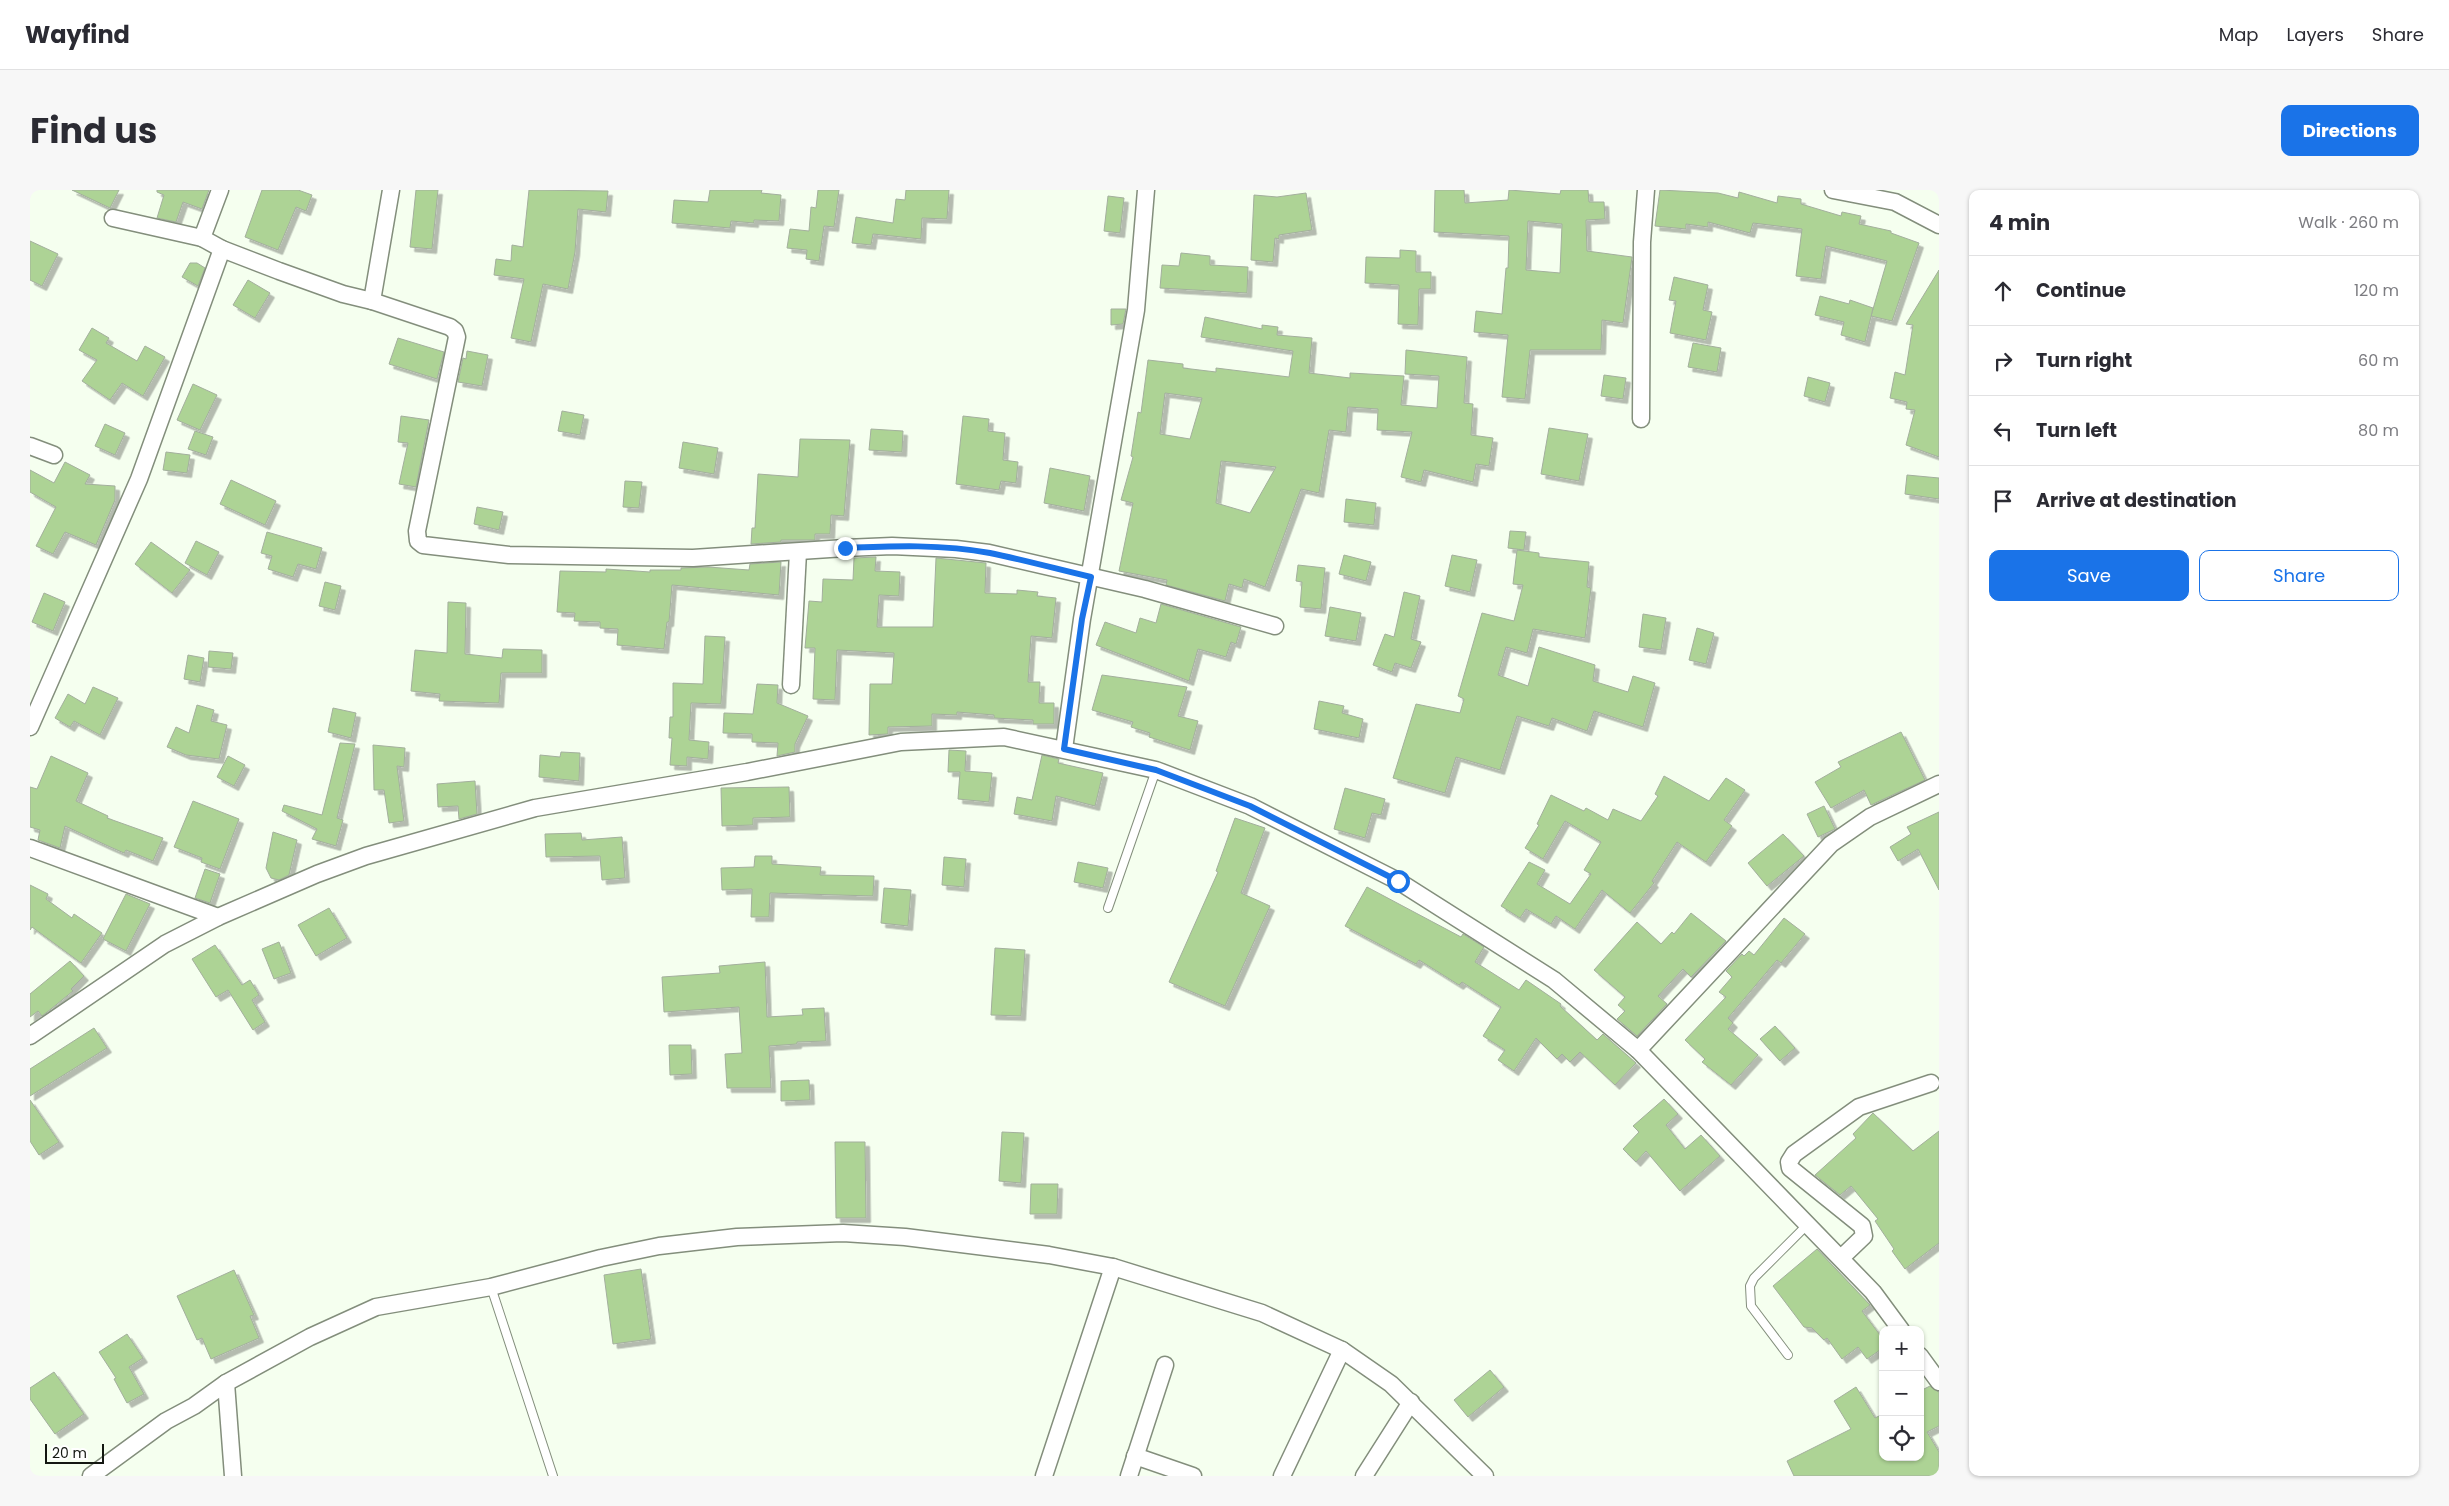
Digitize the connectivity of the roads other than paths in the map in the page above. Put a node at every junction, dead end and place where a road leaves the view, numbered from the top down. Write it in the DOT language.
graph roads {
  1 [pos="220,190"];
  2 [pos="391,190"];
  3 [pos="1146,190"];
  4 [pos="1646,190"];
  5 [pos="1832,190"];
  6 [pos="1897,196"];
  7 [pos="113,218"];
  8 [pos="1939,225"];
  9 [pos="202,238"];
  10 [pos="222,250"];
  11 [pos="372,300"];
  12 [pos="1640,419"];
  13 [pos="30,446"];
  14 [pos="54,455"];
  15 [pos="798,552"];
  16 [pos="1091,577"];
  17 [pos="1275,626"];
  18 [pos="791,685"];
  19 [pos="30,727"];
  20 [pos="1064,749"];
  21 [pos="1156,770"];
  22 [pos="1939,784"];
  23 [pos="30,848"];
  24 [pos="1108,908"];
  25 [pos="218,916"];
  26 [pos="30,1036"];
  27 [pos="1638,1050"];
  28 [pos="1931,1083"];
  29 [pos="1808,1224"];
  30 [pos="1841,1258"];
  31 [pos="1113,1267"];
  32 [pos="491,1287"];
  33 [pos="1898,1326"];
  34 [pos="1342,1350"];
  35 [pos="1788,1355"];
  36 [pos="1924,1361"];
  37 [pos="1165,1366"];
  38 [pos="1939,1382"];
  39 [pos="226,1383"];
  40 [pos="1411,1402"];
  41 [pos="1135,1456"];
  42 [pos="91,1476"];
  43 [pos="233,1476"];
  44 [pos="552,1476"];
  45 [pos="1044,1476"];
  46 [pos="1129,1476"];
  47 [pos="1193,1476"];
  48 [pos="1282,1476"];
  49 [pos="1364,1476"];
  50 [pos="1485,1476"];
  1 -- 9 [label="street"];
  2 -- 11 [label="street"];
  3 -- 16 [label="street"];
  4 -- 12 [label="street"];
  5 -- 6 [label="street"];
  6 -- 8 [label="street"];
  7 -- 9 [label="street"];
  9 -- 10 [label="street"];
  10 -- 11 [label="street"];
  10 -- 19 [label="street"];
  11 -- 15 [label="street"];
  13 -- 14 [label="street"];
  15 -- 16 [label="street"];
  15 -- 18 [label="street"];
  16 -- 17 [label="street"];
  16 -- 20 [label="street"];
  20 -- 21 [label="street"];
  20 -- 25 [label="street"];
  21 -- 24 [label="lane"];
  21 -- 27 [label="street"];
  22 -- 27 [label="street"];
  23 -- 25 [label="street"];
  25 -- 26 [label="street"];
  27 -- 29 [label="street"];
  28 -- 30 [label="street"];
  29 -- 30 [label="street"];
  29 -- 35 [label="lane"];
  30 -- 33 [label="street"];
  31 -- 32 [label="street"];
  31 -- 34 [label="street"];
  31 -- 45 [label="street"];
  32 -- 39 [label="street"];
  32 -- 44 [label="lane"];
  34 -- 40 [label="street"];
  34 -- 48 [label="street"];
  36 -- 38 [label="street"];
  37 -- 41 [label="street"];
  39 -- 42 [label="street"];
  39 -- 43 [label="street"];
  40 -- 49 [label="street"];
  40 -- 50 [label="street"];
  41 -- 46 [label="street"];
  41 -- 47 [label="street"];
}
